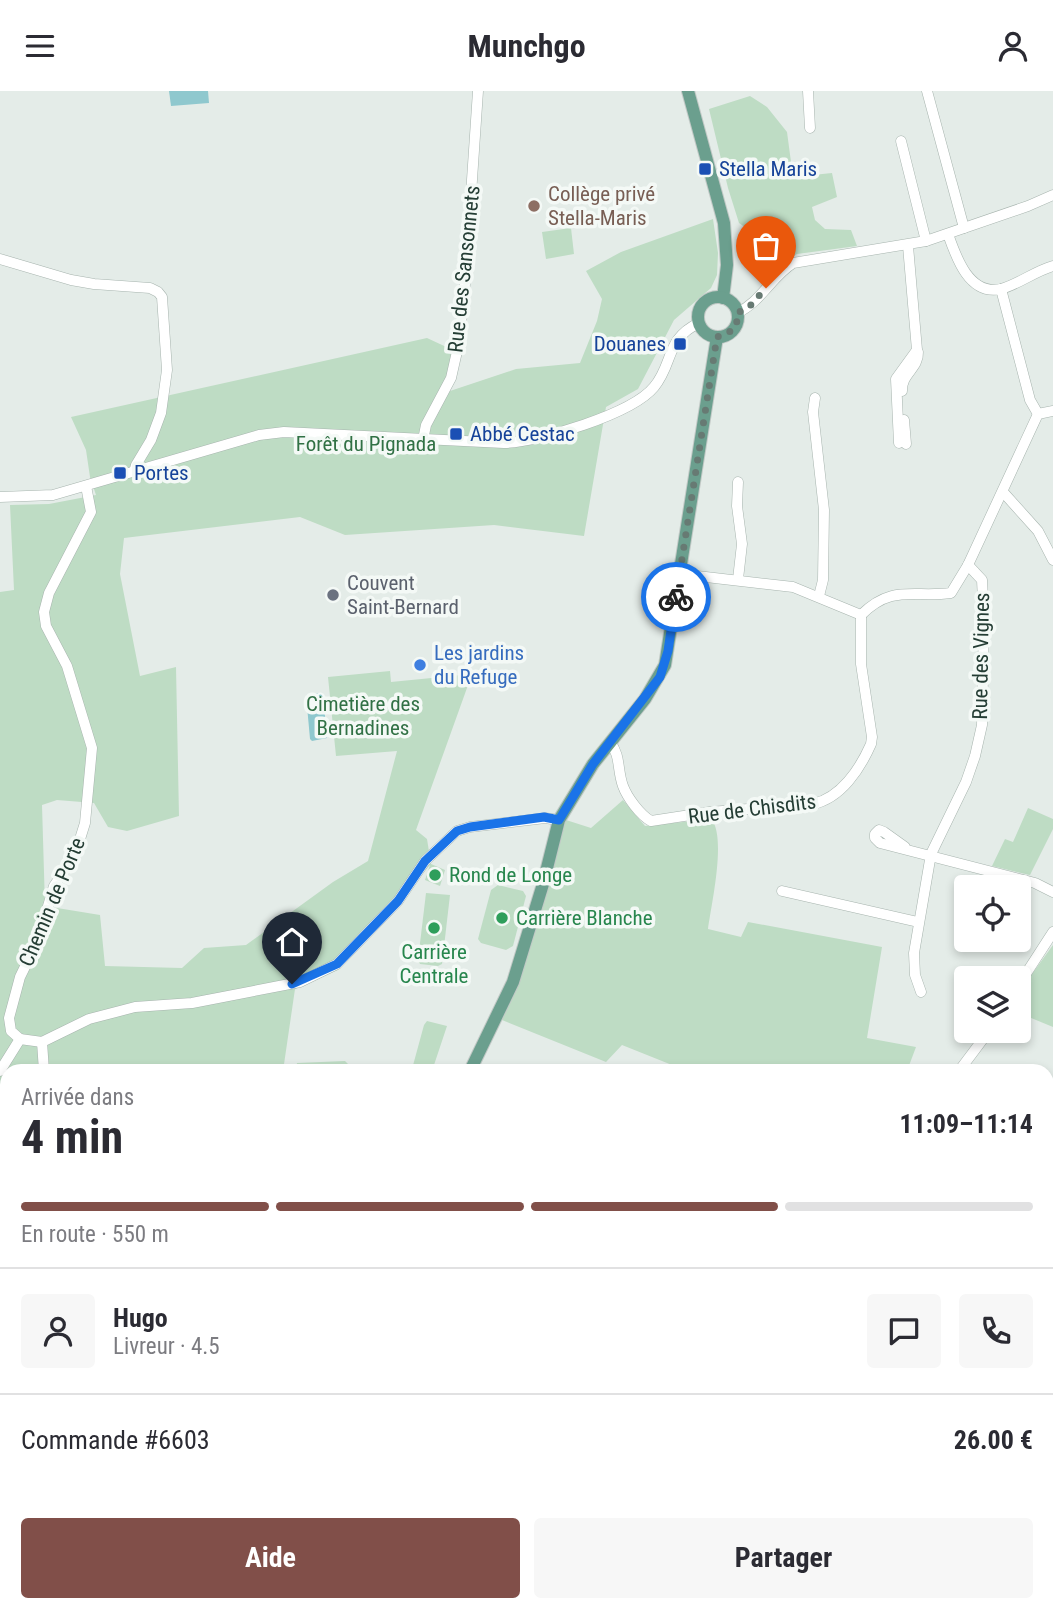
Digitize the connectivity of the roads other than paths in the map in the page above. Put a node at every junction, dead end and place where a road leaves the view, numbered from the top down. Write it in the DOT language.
graph roads {
  1 [pos="478,91"];
  2 [pos="688,91"];
  3 [pos="808,91"];
  4 [pos="927,91"];
  5 [pos="810,128"];
  6 [pos="901,141"];
  7 [pos="1053,195"];
  8 [pos="964,228"];
  9 [pos="948,234"];
  10 [pos="926,241"];
  11 [pos="908,246"];
  12 [pos="0,259"];
  13 [pos="1053,266"];
  14 [pos="1001,289"];
  15 [pos="723,298"];
  16 [pos="737,313"];
  17 [pos="699,323"];
  18 [pos="717,337"];
  19 [pos="815,398"];
  20 [pos="1053,411"];
  21 [pos="1038,414"];
  22 [pos="423,440"];
  23 [pos="903,443"];
  24 [pos="134,472"];
  25 [pos="738,482"];
  26 [pos="86,486"];
  27 [pos="1003,492"];
  28 [pos="0,497"];
  29 [pos="1053,560"];
  30 [pos="968,565"];
  31 [pos="680,574"];
  32 [pos="738,579"];
  33 [pos="819,596"];
  34 [pos="862,615"];
  35 [pos="610,742"];
  36 [pos="559,820"];
  37 [pos="905,847"];
  38 [pos="931,854"];
  39 [pos="782,891"];
  40 [pos="1053,891"];
  41 [pos="918,922"];
  42 [pos="1053,932"];
  43 [pos="1031,966"];
  44 [pos="921,992"];
  45 [pos="20,1039"];
  46 [pos="42,1042"];
  47 [pos="980,1043"];
  48 [pos="4,1064"];
  49 [pos="44,1064"];
  50 [pos="473,1064"];
  51 [pos="964,1064"];
  1 -- 22 [label="street, Rue des Sansonnets"];
  2 -- 15 [label="main road"];
  3 -- 5 [label="street"];
  4 -- 8 [label="street"];
  6 -- 10 [label="street"];
  7 -- 8 [label="street"];
  8 -- 9 [label="street"];
  9 -- 10 [label="street"];
  9 -- 14 [label="street"];
  10 -- 11 [label="street"];
  11 -- 16 [label="street"];
  11 -- 23 [label="street"];
  12 -- 24 [label="street"];
  13 -- 14 [label="street"];
  14 -- 21 [label="street"];
  15 -- 16 [label="main road"];
  15 -- 17 [label="main road"];
  16 -- 18 [label="main road"];
  17 -- 18 [label="main road"];
  17 -- 22 [label="street"];
  18 -- 31 [label="main road"];
  19 -- 33 [label="street"];
  20 -- 21 [label="street"];
  21 -- 27 [label="street"];
  22 -- 24 [label="street"];
  24 -- 26 [label="street"];
  25 -- 32 [label="street"];
  26 -- 28 [label="street"];
  26 -- 45 [label="street, Chemin de Porte"];
  27 -- 29 [label="street"];
  27 -- 30 [label="street"];
  30 -- 34 [label="street"];
  30 -- 38 [label="street, Rue des Vignes"];
  31 -- 32 [label="street"];
  31 -- 35 [label="main road"];
  32 -- 33 [label="street"];
  33 -- 34 [label="street"];
  34 -- 35 [label="street, Rue de Chisdits"];
  35 -- 36 [label="main road"];
  36 -- 46 [label="street"];
  36 -- 50 [label="main road"];
  37 -- 38 [label="street"];
  38 -- 40 [label="street"];
  38 -- 41 [label="street, Rue des Vignes"];
  39 -- 41 [label="street"];
  41 -- 44 [label="street, Rue des Vignes"];
  42 -- 43 [label="street"];
  45 -- 46 [label="street"];
  45 -- 48 [label="street"];
  46 -- 49 [label="street"];
  47 -- 51 [label="street"];
}
